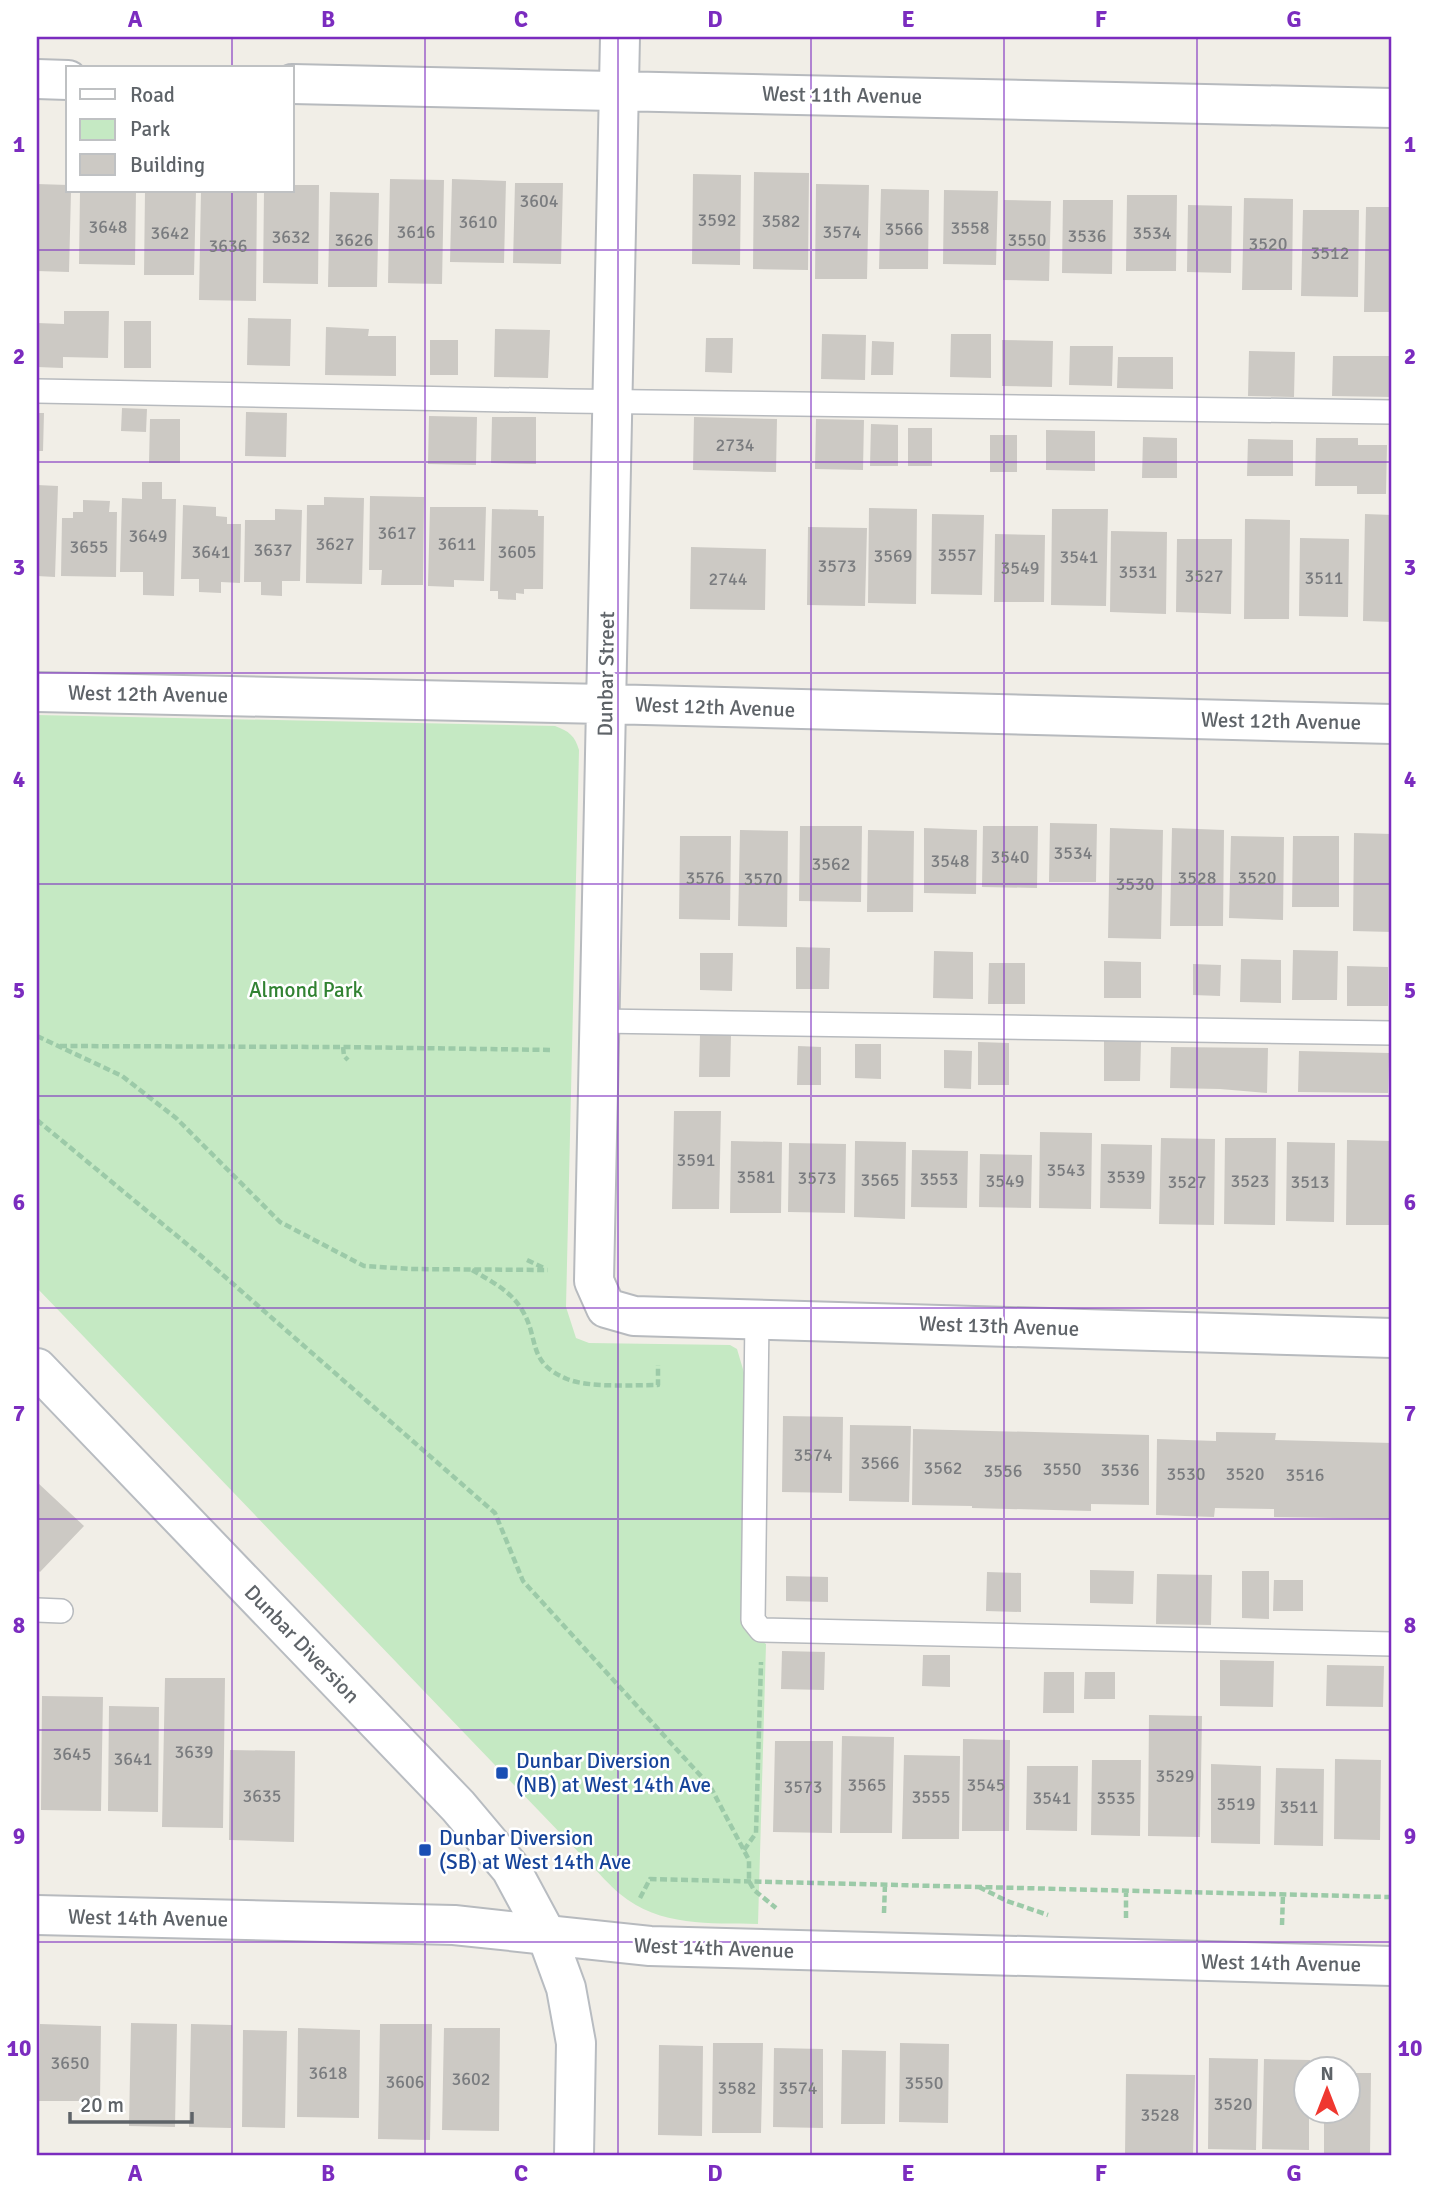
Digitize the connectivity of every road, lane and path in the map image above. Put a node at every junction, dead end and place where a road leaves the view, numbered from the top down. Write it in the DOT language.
graph roads {
  1 [pos="620,37"];
  2 [pos="37,79"];
  3 [pos="66,80"];
  4 [pos="294,84"];
  5 [pos="618,90"];
  6 [pos="1392,108"];
  7 [pos="37,391"];
  8 [pos="613,402"];
  9 [pos="1392,412"];
  10 [pos="37,692"];
  11 [pos="605,704"];
  12 [pos="1392,724"];
  13 [pos="599,1021"];
  14 [pos="1392,1033"];
  15 [pos="37,1036"];
  16 [pos="58,1046"];
  17 [pos="343,1047"];
  18 [pos="552,1050"];
  19 [pos="348,1060"];
  20 [pos="37,1120"];
  21 [pos="527,1260"];
  22 [pos="472,1270"];
  23 [pos="606,1308"];
  24 [pos="757,1319"];
  25 [pos="1392,1338"];
  26 [pos="658,1365"];
  27 [pos="37,1368"];
  28 [pos="37,1610"];
  29 [pos="61,1611"];
  30 [pos="761,1630"];
  31 [pos="1392,1644"];
  32 [pos="744,1850"];
  33 [pos="749,1881"];
  34 [pos="886,1884"];
  35 [pos="978,1886"];
  36 [pos="1126,1890"];
  37 [pos="1283,1894"];
  38 [pos="1389,1897"];
  39 [pos="640,1898"];
  40 [pos="37,1915"];
  41 [pos="785,1916"];
  42 [pos="1056,1921"];
  43 [pos="884,1924"];
  44 [pos="1126,1930"];
  45 [pos="1282,1933"];
  46 [pos="547,1936"];
  47 [pos="1392,1966"];
  48 [pos="574,2155"];
  1 -- 5 [label="street, Dunbar Street"];
  2 -- 3 [label="street"];
  4 -- 5 [label="street, West 11th Avenue"];
  5 -- 6 [label="street, West 11th Avenue"];
  5 -- 8 [label="street, Dunbar Street"];
  7 -- 8 [label="lane"];
  8 -- 9 [label="lane"];
  8 -- 11 [label="street, Dunbar Street"];
  10 -- 11 [label="street, West 12th Avenue"];
  11 -- 12 [label="street, West 12th Avenue"];
  11 -- 13 [label="street, Dunbar Street"];
  13 -- 14 [label="lane"];
  13 -- 23 [label="street, Dunbar Street"];
  15 -- 16 [label="path"];
  16 -- 17 [label="path"];
  16 -- 22 [label="path"];
  17 -- 18 [label="path"];
  17 -- 19 [label="path"];
  20 -- 32 [label="path"];
  21 -- 22 [label="path"];
  22 -- 26 [label="path"];
  23 -- 24 [label="street, West 13th Avenue"];
  24 -- 25 [label="street, West 13th Avenue"];
  24 -- 30 [label="lane"];
  27 -- 46 [label="street, Dunbar Diversion"];
  28 -- 29 [label="lane"];
  30 -- 31 [label="lane"];
  30 -- 32 [label="path"];
  32 -- 33 [label="path"];
  33 -- 34 [label="path"];
  33 -- 39 [label="path"];
  33 -- 41 [label="path"];
  34 -- 35 [label="path"];
  34 -- 43 [label="path"];
  35 -- 36 [label="path"];
  35 -- 42 [label="path"];
  36 -- 37 [label="path"];
  36 -- 44 [label="path"];
  37 -- 38 [label="path"];
  37 -- 45 [label="path"];
  40 -- 46 [label="street, West 14th Avenue"];
  46 -- 47 [label="street, West 14th Avenue"];
  46 -- 48 [label="street"];
}
